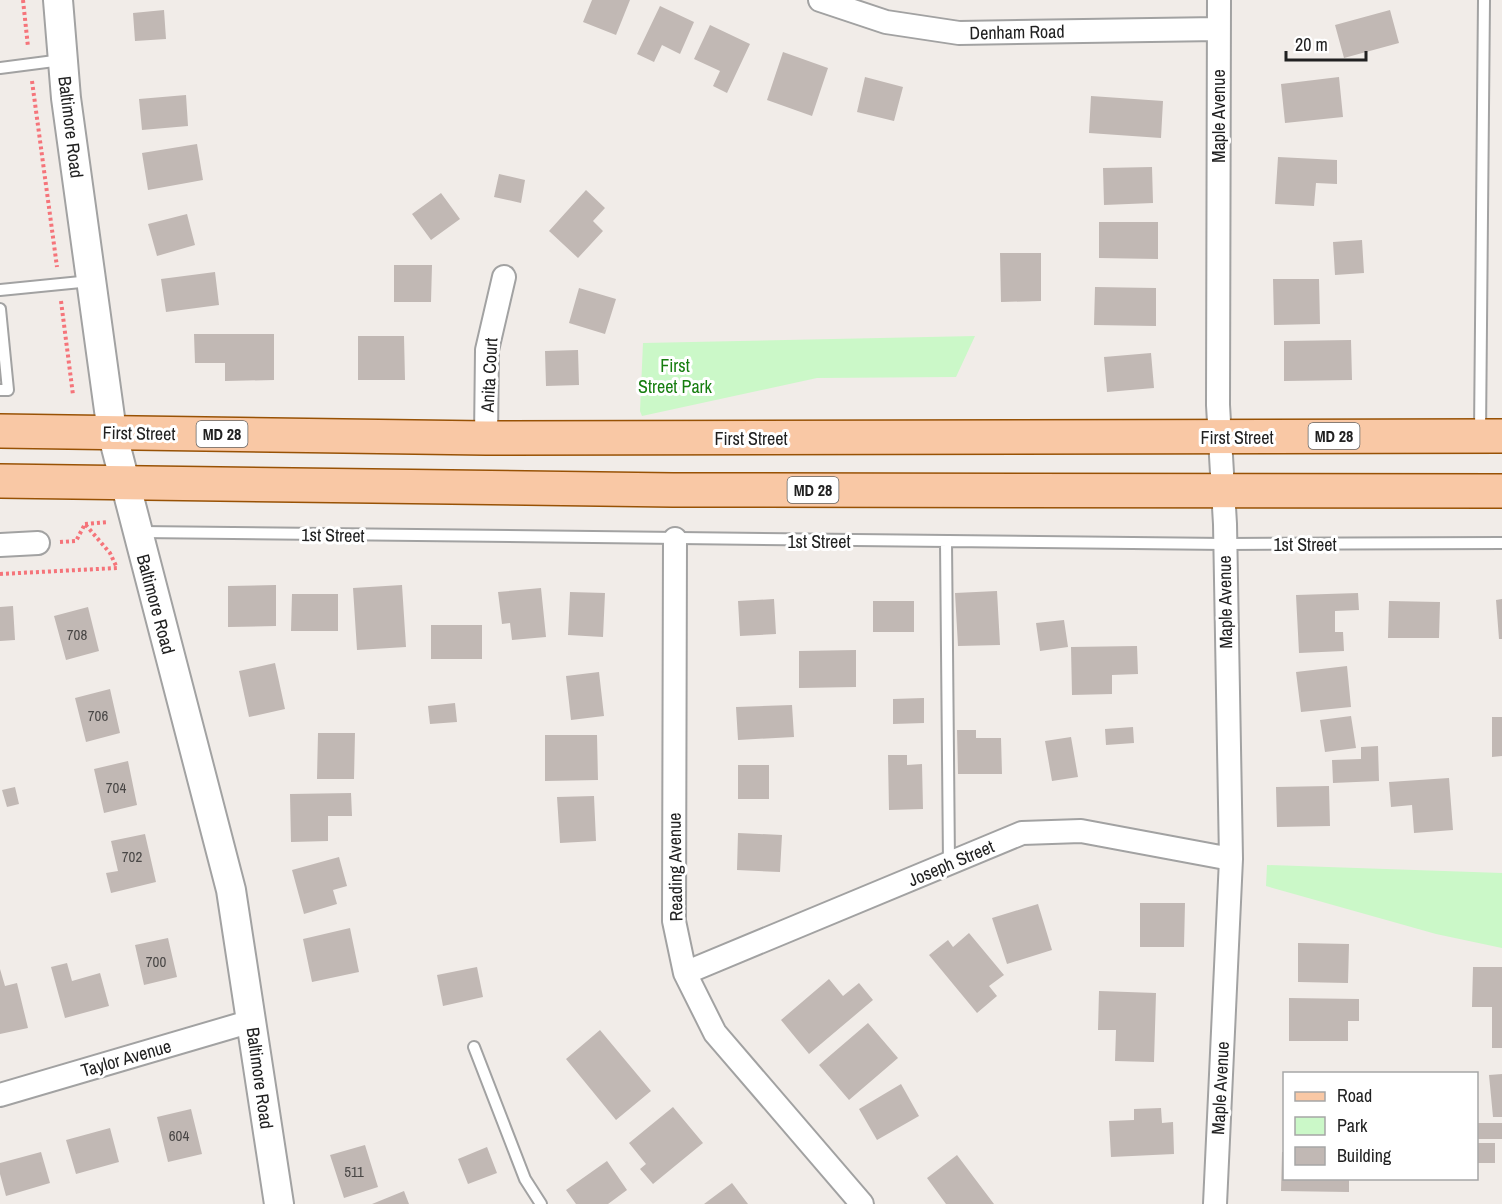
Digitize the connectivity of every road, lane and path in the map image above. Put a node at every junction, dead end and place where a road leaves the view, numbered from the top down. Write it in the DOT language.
graph roads {
  1 [pos="23,0"];
  2 [pos="58,0"];
  3 [pos="820,0"];
  4 [pos="1219,0"];
  5 [pos="1484,0"];
  6 [pos="1218,29"];
  7 [pos="62,60"];
  8 [pos="30,64"];
  9 [pos="0,68"];
  10 [pos="504,278"];
  11 [pos="91,281"];
  12 [pos="59,284"];
  13 [pos="0,290"];
  14 [pos="0,309"];
  15 [pos="4,390"];
  16 [pos="73,395"];
  17 [pos="0,431"];
  18 [pos="112,432"];
  19 [pos="1491,436"];
  20 [pos="1220,437"];
  21 [pos="486,438"];
  22 [pos="0,481"];
  23 [pos="124,483"];
  24 [pos="1224,491"];
  25 [pos="1502,491"];
  26 [pos="136,532"];
  27 [pos="675,539"];
  28 [pos="946,542"];
  29 [pos="38,543"];
  30 [pos="1502,543"];
  31 [pos="1224,544"];
  32 [pos="0,545"];
  33 [pos="0,574"];
  34 [pos="1231,859"];
  35 [pos="949,864"];
  36 [pos="685,973"];
  37 [pos="252,1021"];
  38 [pos="474,1047"];
  39 [pos="0,1095"];
  40 [pos="279,1204"];
  41 [pos="541,1204"];
  42 [pos="862,1204"];
  43 [pos="1215,1204"];
  1 -- 8 [label="path"];
  2 -- 7 [label="street, Baltimore Road"];
  3 -- 6 [label="street, Denham Road"];
  4 -- 6 [label="street, Maple Avenue"];
  5 -- 19 [label="lane"];
  6 -- 20 [label="street, Maple Avenue"];
  7 -- 8 [label="lane"];
  7 -- 11 [label="street, Baltimore Road"];
  8 -- 9 [label="lane"];
  8 -- 12 [label="path"];
  10 -- 21 [label="street, Anita Court"];
  11 -- 12 [label="lane"];
  11 -- 18 [label="street, Baltimore Road"];
  12 -- 13 [label="lane"];
  12 -- 16 [label="path"];
  14 -- 15 [label="lane"];
  17 -- 18 [label="main road, First Street / MD 28"];
  18 -- 21 [label="main road, First Street / MD 28"];
  18 -- 23 [label="street, Baltimore Road"];
  19 -- 20 [label="main road, First Street / MD 28"];
  20 -- 21 [label="main road, First Street / MD 28"];
  20 -- 24 [label="street, Maple Avenue"];
  22 -- 23 [label="main road, MD 28"];
  23 -- 24 [label="main road, MD 28"];
  23 -- 26 [label="street, Baltimore Road"];
  24 -- 25 [label="main road, MD 28"];
  24 -- 31 [label="street, Maple Avenue"];
  26 -- 27 [label="lane, 1st Street"];
  26 -- 37 [label="street, Baltimore Road"];
  27 -- 28 [label="lane, 1st Street"];
  27 -- 36 [label="street, Reading Avenue"];
  28 -- 31 [label="lane, 1st Street"];
  28 -- 35 [label="lane"];
  29 -- 32 [label="street"];
  29 -- 33 [label="path"];
  30 -- 31 [label="lane, 1st Street"];
  31 -- 34 [label="street, Maple Avenue"];
  34 -- 35 [label="street, Joseph Street"];
  34 -- 43 [label="street, Maple Avenue"];
  35 -- 36 [label="street, Joseph Street"];
  36 -- 42 [label="street, Reading Avenue"];
  37 -- 39 [label="street, Taylor Avenue"];
  37 -- 40 [label="street, Baltimore Road"];
  38 -- 41 [label="lane"];
}
